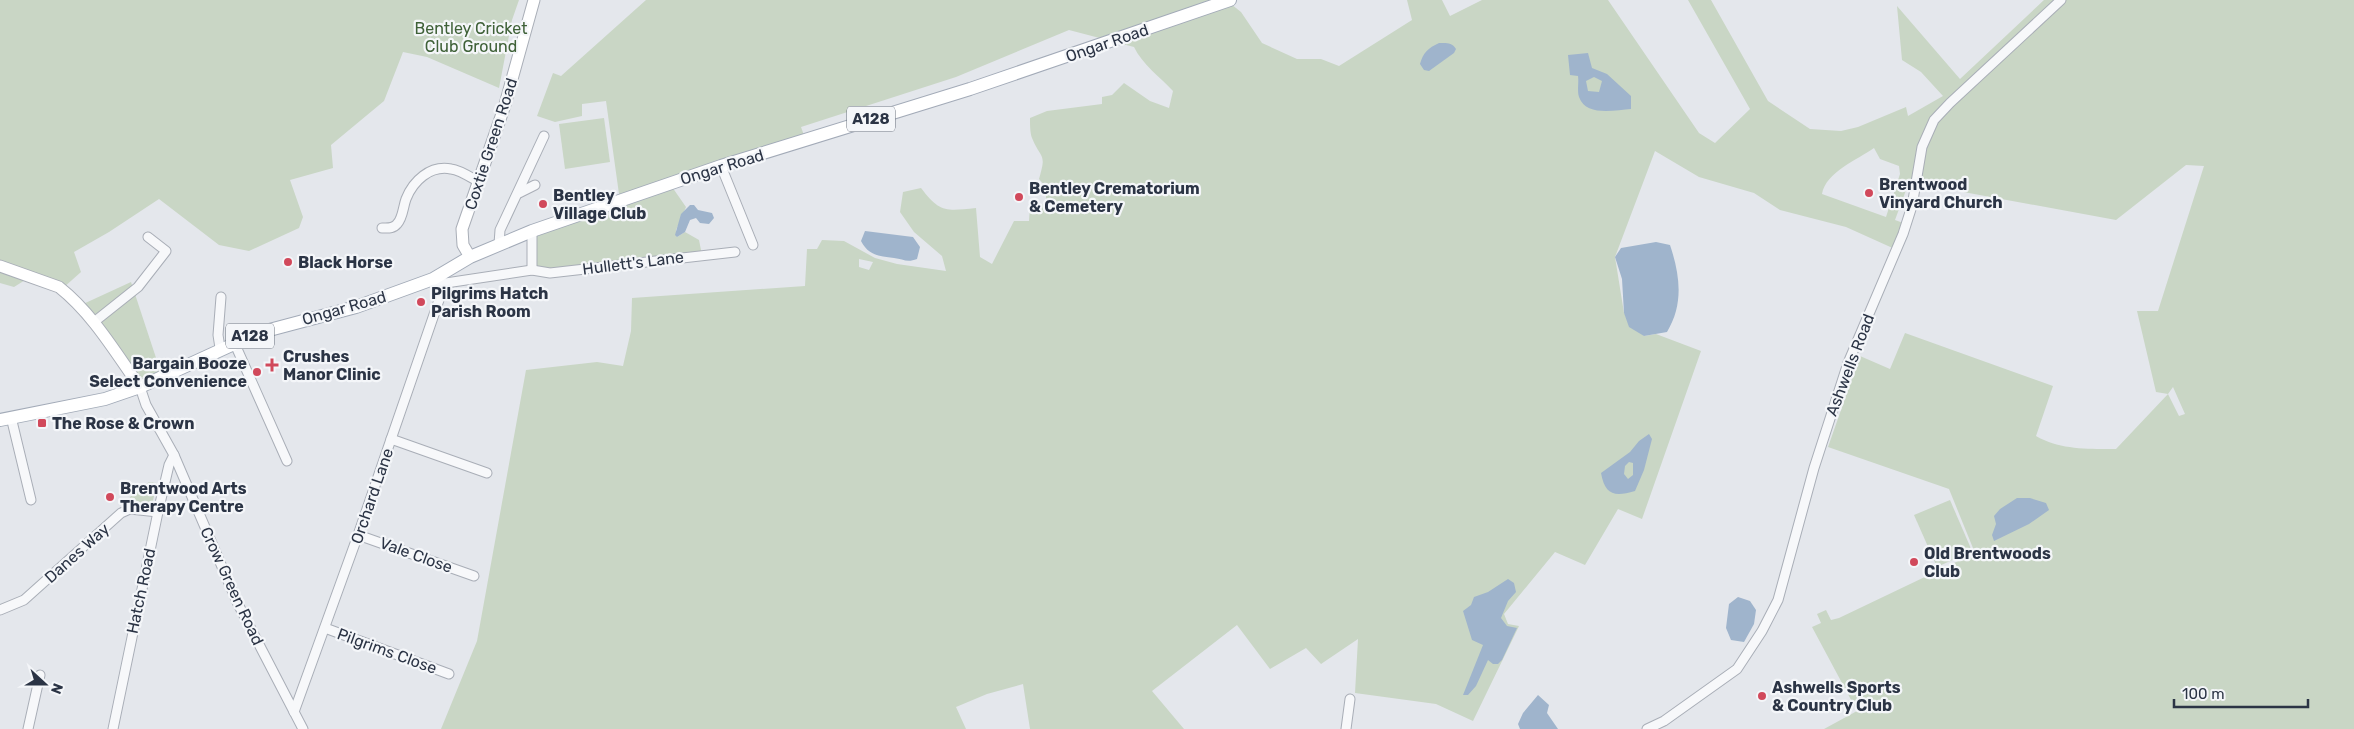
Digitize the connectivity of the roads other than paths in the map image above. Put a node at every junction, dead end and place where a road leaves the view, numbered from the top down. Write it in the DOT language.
graph roads {
  1 [pos="534,0"];
  2 [pos="1230,0"];
  3 [pos="2061,0"];
  4 [pos="544,136"];
  5 [pos="721,166"];
  6 [pos="479,182"];
  7 [pos="535,185"];
  8 [pos="519,193"];
  9 [pos="382,228"];
  10 [pos="532,231"];
  11 [pos="148,238"];
  12 [pos="499,244"];
  13 [pos="753,245"];
  14 [pos="735,252"];
  15 [pos="470,257"];
  16 [pos="0,266"];
  17 [pos="532,270"];
  18 [pos="433,279"];
  19 [pos="221,297"];
  20 [pos="94,322"];
  21 [pos="234,342"];
  22 [pos="220,348"];
  23 [pos="140,387"];
  24 [pos="5,418"];
  25 [pos="391,440"];
  26 [pos="174,455"];
  27 [pos="287,461"];
  28 [pos="487,473"];
  29 [pos="31,500"];
  30 [pos="158,512"];
  31 [pos="358,535"];
  32 [pos="474,576"];
  33 [pos="0,610"];
  34 [pos="325,628"];
  35 [pos="449,674"];
  36 [pos="40,675"];
  37 [pos="1350,699"];
  38 [pos="294,712"];
  39 [pos="28,729"];
  40 [pos="113,729"];
  41 [pos="303,729"];
  42 [pos="1346,729"];
  43 [pos="1647,729"];
  1 -- 6 [label="street, Coxtie Green Road"];
  2 -- 5 [label="main road, Ongar Road / A128"];
  3 -- 43 [label="street, Ashwells Road"];
  4 -- 8 [label="street"];
  5 -- 10 [label="main road, Ongar Road / A128"];
  5 -- 13 [label="street"];
  6 -- 9 [label="street"];
  6 -- 15 [label="street, Coxtie Green Road"];
  7 -- 8 [label="street"];
  8 -- 12 [label="street"];
  10 -- 12 [label="main road, Ongar Road / A128"];
  10 -- 17 [label="street"];
  11 -- 20 [label="street"];
  12 -- 15 [label="main road, Ongar Road / A128"];
  14 -- 17 [label="street, Hullett's Lane"];
  15 -- 18 [label="main road, Ongar Road / A128"];
  16 -- 20 [label="street"];
  17 -- 18 [label="street, Hullett's Lane"];
  18 -- 21 [label="main road, Ongar Road / A128"];
  18 -- 25 [label="street, Orchard Lane"];
  19 -- 22 [label="street"];
  20 -- 23 [label="street"];
  21 -- 22 [label="main road, Ongar Road / A128"];
  21 -- 27 [label="street"];
  22 -- 23 [label="main road, Ongar Road / A128"];
  23 -- 24 [label="main road, Ongar Road / A128"];
  23 -- 26 [label="street, Crow Green Road"];
  24 -- 29 [label="street"];
  25 -- 28 [label="street"];
  25 -- 31 [label="street, Orchard Lane"];
  26 -- 30 [label="street, Hatch Road"];
  26 -- 38 [label="street, Crow Green Road"];
  30 -- 33 [label="street, Danes Way"];
  30 -- 40 [label="street, Hatch Road"];
  31 -- 32 [label="street, Vale Close"];
  31 -- 34 [label="street, Orchard Lane"];
  34 -- 35 [label="street, Pilgrims Close"];
  34 -- 38 [label="street, Orchard Lane"];
  36 -- 39 [label="street"];
  37 -- 42 [label="street"];
  38 -- 41 [label="street, Crow Green Road"];
}
